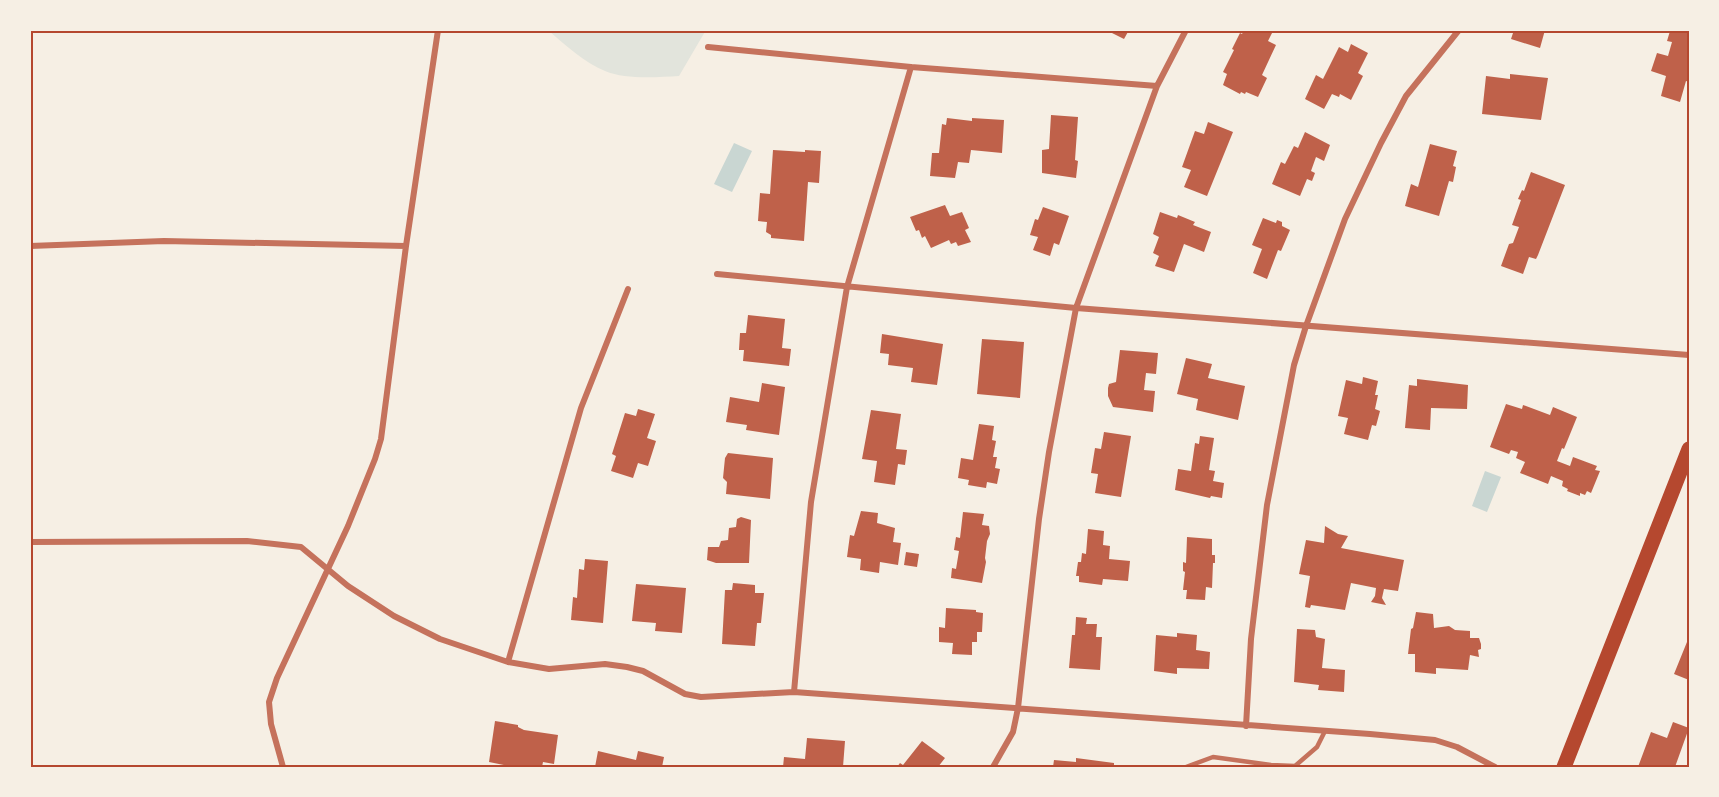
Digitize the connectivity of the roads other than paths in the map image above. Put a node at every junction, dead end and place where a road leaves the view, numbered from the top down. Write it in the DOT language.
graph roads {
  1 [pos="438,30"];
  2 [pos="1186,30"];
  3 [pos="1459,30"];
  4 [pos="708,47"];
  5 [pos="911,67"];
  6 [pos="1157,86"];
  7 [pos="30,246"];
  8 [pos="406,246"];
  9 [pos="717,274"];
  10 [pos="847,287"];
  11 [pos="628,289"];
  12 [pos="1076,308"];
  13 [pos="1306,326"];
  14 [pos="1689,355"];
  15 [pos="1689,449"];
  16 [pos="30,542"];
  17 [pos="327,570"];
  18 [pos="508,662"];
  19 [pos="794,692"];
  20 [pos="1018,708"];
  21 [pos="1246,726"];
  22 [pos="1325,731"];
  23 [pos="283,767"];
  24 [pos="993,767"];
  25 [pos="1186,767"];
  26 [pos="1495,767"];
  27 [pos="1564,767"];
  1 -- 8 [label="street"];
  2 -- 6 [label="street"];
  3 -- 13 [label="street"];
  4 -- 5 [label="street"];
  5 -- 6 [label="street"];
  5 -- 10 [label="street"];
  6 -- 12 [label="street"];
  7 -- 8 [label="street"];
  8 -- 17 [label="street"];
  9 -- 10 [label="street"];
  10 -- 12 [label="street"];
  10 -- 19 [label="street"];
  11 -- 18 [label="street"];
  12 -- 13 [label="street"];
  12 -- 20 [label="street"];
  13 -- 14 [label="street"];
  13 -- 21 [label="street"];
  15 -- 27 [label="main road"];
  16 -- 17 [label="street"];
  17 -- 18 [label="street"];
  17 -- 23 [label="street"];
  18 -- 19 [label="street"];
  19 -- 20 [label="street"];
  20 -- 21 [label="street"];
  20 -- 24 [label="street"];
  21 -- 22 [label="street"];
  22 -- 25 [label="lane"];
  22 -- 26 [label="street"];
}
